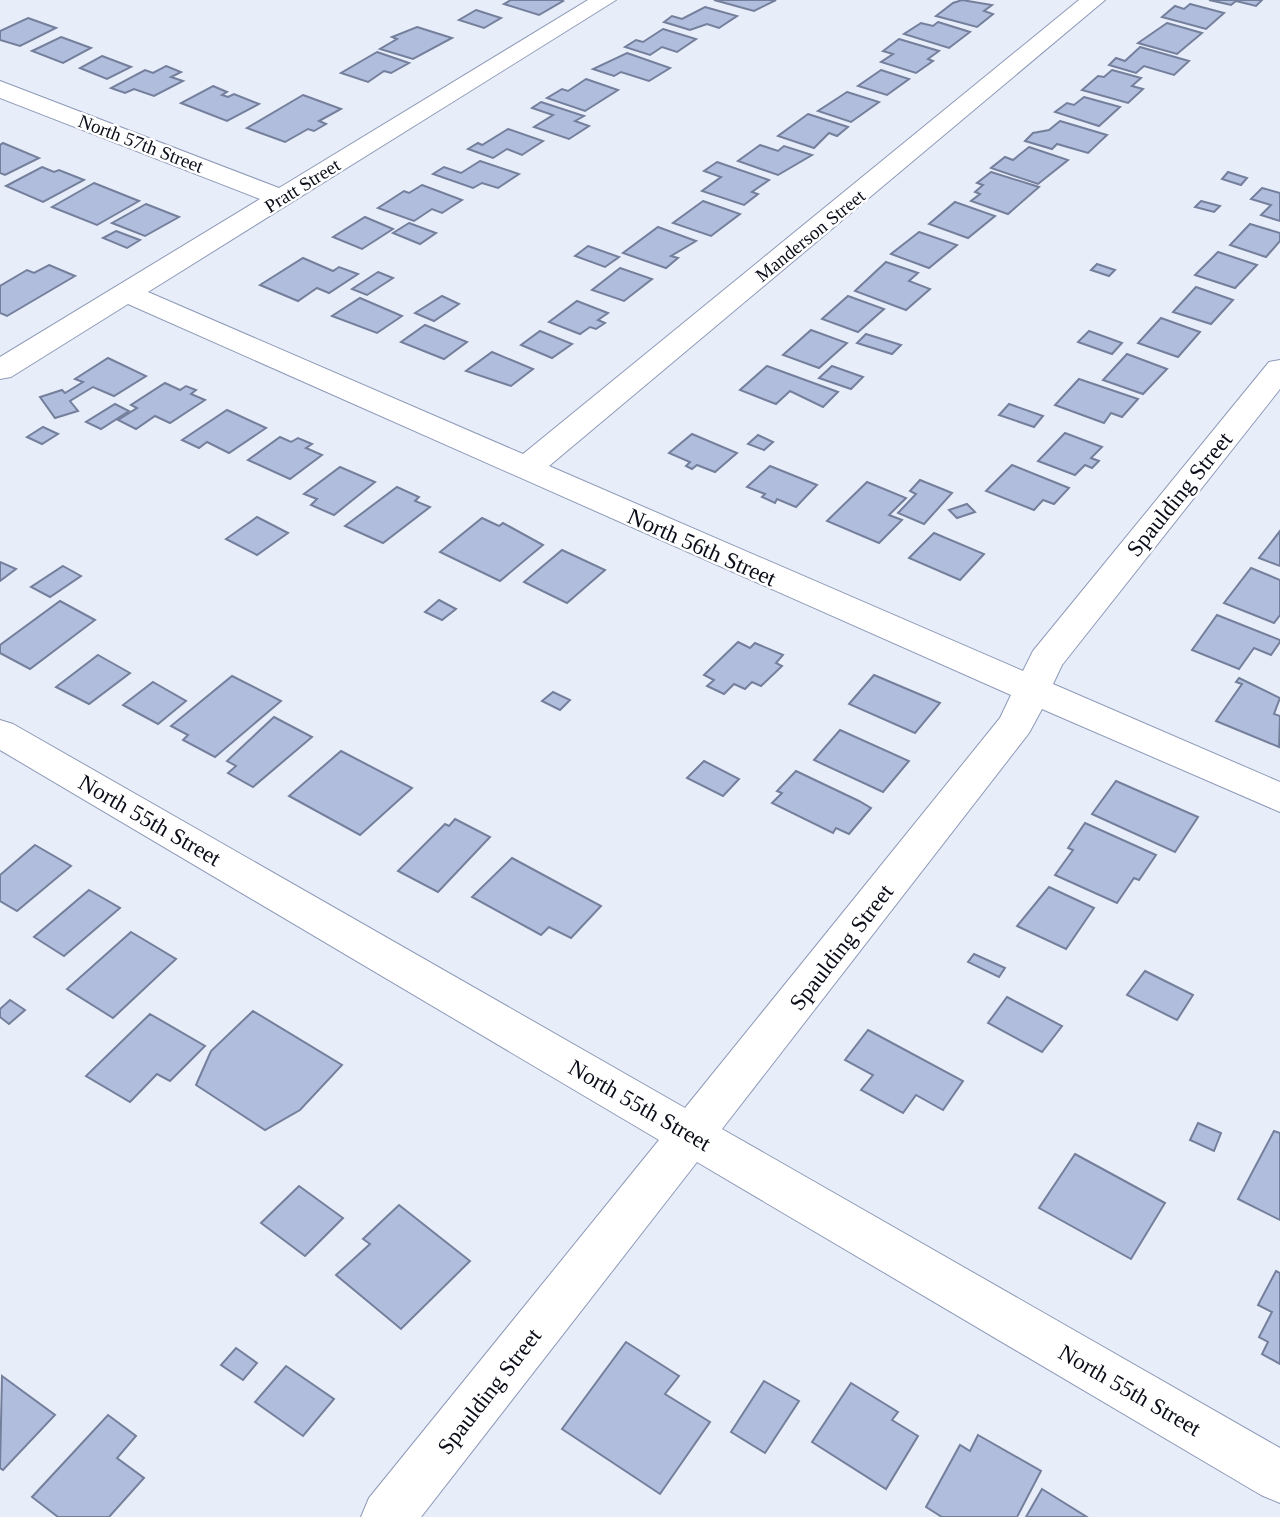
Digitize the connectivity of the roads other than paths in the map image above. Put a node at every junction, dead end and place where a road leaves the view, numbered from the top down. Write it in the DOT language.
graph roads {
  1 [pos="604,0"];
  2 [pos="1093,0"];
  3 [pos="0,89"];
  4 [pos="281,198"];
  5 [pos="126,293"];
  6 [pos="1280,369"];
  7 [pos="0,370"];
  8 [pos="525,469"];
  9 [pos="1031,691"];
  10 [pos="0,733"];
  11 [pos="1280,798"];
  12 [pos="692,1135"];
  13 [pos="1280,1477"];
  14 [pos="388,1517"];
  1 -- 4 [label="street, Pratt Street"];
  2 -- 8 [label="street, Manderson Street"];
  3 -- 4 [label="street, North 57th Street"];
  4 -- 5 [label="street, Pratt Street"];
  5 -- 7 [label="street, Pratt Street"];
  5 -- 8 [label="street, North 56th Street"];
  6 -- 9 [label="street, Spaulding Street"];
  8 -- 9 [label="street, North 56th Street"];
  9 -- 11 [label="street, North 56th Street"];
  9 -- 12 [label="street, Spaulding Street"];
  10 -- 12 [label="street, North 55th Street"];
  12 -- 13 [label="street, North 55th Street"];
  12 -- 14 [label="street, Spaulding Street"];
}
